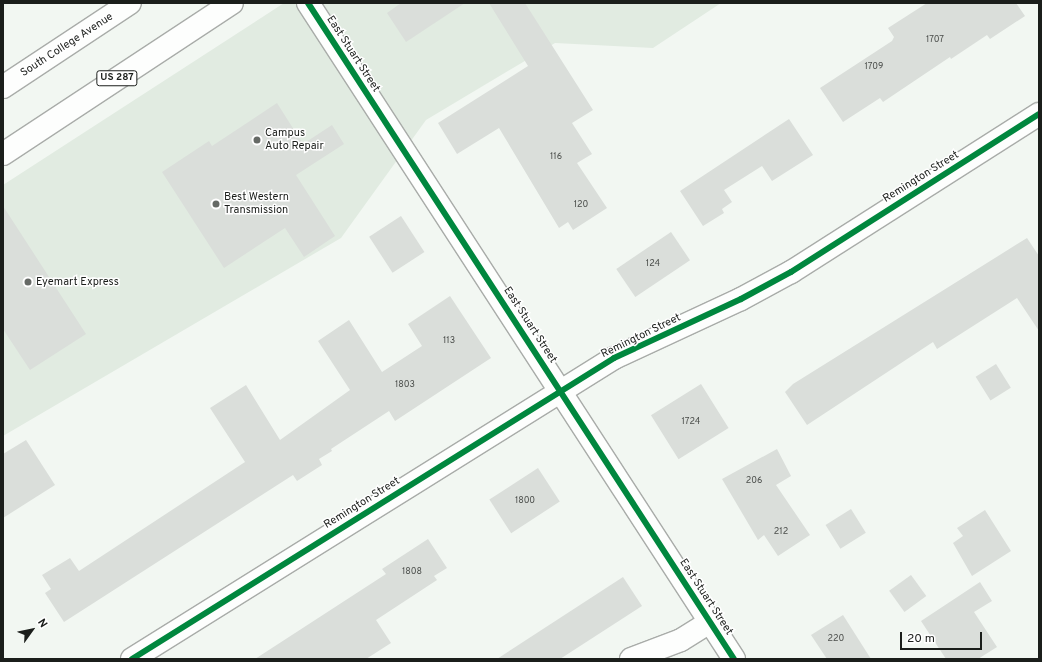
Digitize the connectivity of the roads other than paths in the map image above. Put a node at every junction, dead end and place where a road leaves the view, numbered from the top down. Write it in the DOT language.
graph roads {
  1 [pos="130,3"];
  2 [pos="232,3"];
  3 [pos="308,3"];
  4 [pos="3,87"];
  5 [pos="1039,114"];
  6 [pos="3,154"];
  7 [pos="560,391"];
  8 [pos="710,622"];
  9 [pos="132,659"];
  10 [pos="631,659"];
  11 [pos="734,659"];
  1 -- 4 [label="main road, South College Avenue"];
  2 -- 6 [label="main road, US 287"];
  3 -- 7 [label="main road, East Stuart Street"];
  5 -- 7 [label="main road, Remington Street"];
  7 -- 8 [label="main road, East Stuart Street"];
  7 -- 9 [label="main road, Remington Street"];
  8 -- 10 [label="main road"];
  8 -- 11 [label="main road, East Stuart Street"];
}
